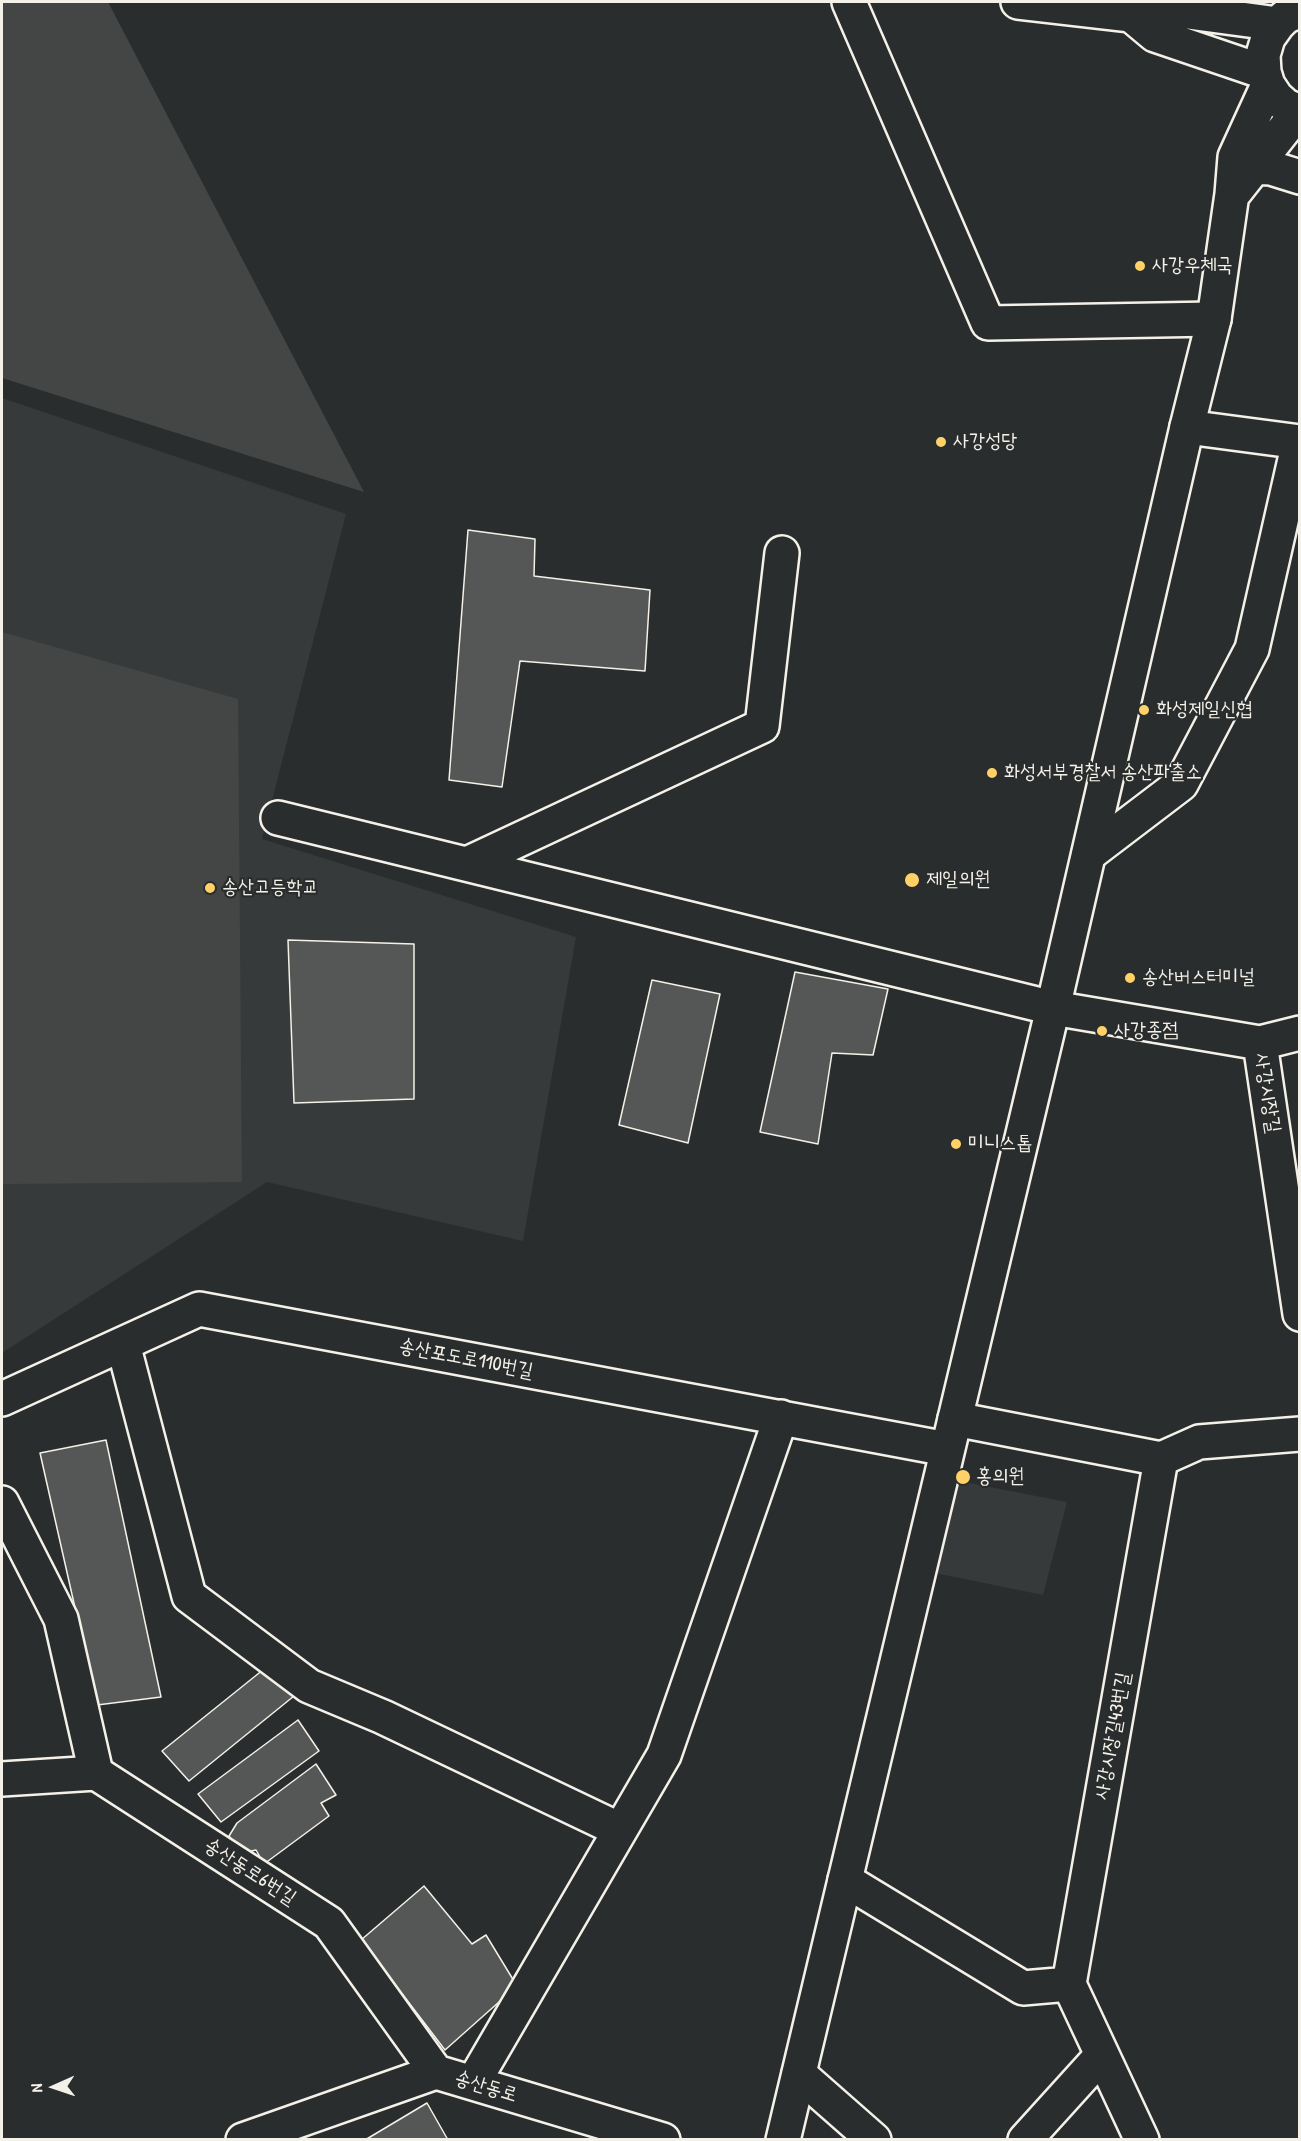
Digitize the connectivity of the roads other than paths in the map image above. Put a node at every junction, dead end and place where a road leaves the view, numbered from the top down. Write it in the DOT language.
graph roads {
  1 [pos="849,2"];
  2 [pos="1018,2"];
  3 [pos="1288,13"];
  4 [pos="1131,15"];
  5 [pos="1266,79"];
  6 [pos="1299,112"];
  7 [pos="1252,167"];
  8 [pos="1299,177"];
  9 [pos="1232,194"];
  10 [pos="1214,319"];
  11 [pos="1187,427"];
  12 [pos="1299,442"];
  13 [pos="782,553"];
  14 [pos="278,818"];
  15 [pos="1089,854"];
  16 [pos="467,864"];
  17 [pos="1053,1008"];
  18 [pos="1299,1033"];
  19 [pos="1260,1043"];
  20 [pos="1299,1314"];
  21 [pos="123,1344"];
  22 [pos="2,1399"];
  23 [pos="781,1418"];
  24 [pos="951,1434"];
  25 [pos="1299,1434"];
  26 [pos="1161,1459"];
  27 [pos="2,1503"];
  28 [pos="96,1773"];
  29 [pos="2,1779"];
  30 [pos="620,1830"];
  31 [pos="845,1880"];
  32 [pos="1069,1984"];
  33 [pos="1102,2055"];
  34 [pos="436,2072"];
  35 [pos="799,2074"];
  36 [pos="473,2083"];
  37 [pos="243,2139"];
  38 [pos="663,2139"];
  39 [pos="783,2139"];
  40 [pos="874,2139"];
  41 [pos="1025,2139"];
  42 [pos="1142,2139"];
  1 -- 10 [label="street"];
  2 -- 4 [label="street"];
  3 -- 4 [label="street"];
  3 -- 5 [label="street"];
  4 -- 5 [label="street"];
  5 -- 6 [label="street"];
  5 -- 9 [label="street"];
  6 -- 7 [label="street"];
  7 -- 8 [label="street"];
  7 -- 9 [label="street"];
  9 -- 10 [label="street"];
  10 -- 11 [label="street"];
  11 -- 12 [label="street"];
  11 -- 15 [label="street"];
  12 -- 15 [label="street"];
  13 -- 16 [label="street"];
  14 -- 16 [label="street, 사강시장길"];
  15 -- 17 [label="street"];
  16 -- 17 [label="street, 사강시장길"];
  17 -- 19 [label="street, 사강시장길"];
  17 -- 24 [label="street"];
  18 -- 19 [label="street"];
  19 -- 20 [label="street, 사강시장길"];
  21 -- 22 [label="street, 송산포도로110번길"];
  21 -- 23 [label="street, 송산포도로110번길"];
  21 -- 30 [label="street"];
  23 -- 24 [label="street, 송산포도로110번길"];
  23 -- 30 [label="street"];
  24 -- 26 [label="street, 송산포도로110번길"];
  24 -- 31 [label="street"];
  25 -- 26 [label="street"];
  26 -- 32 [label="street, 사강시장길43번길"];
  27 -- 28 [label="street"];
  28 -- 29 [label="street"];
  28 -- 34 [label="street, 송산동로6번길"];
  30 -- 36 [label="street"];
  31 -- 32 [label="street"];
  31 -- 35 [label="street"];
  32 -- 33 [label="street"];
  33 -- 41 [label="street"];
  33 -- 42 [label="street"];
  34 -- 36 [label="street, 송산동로"];
  34 -- 37 [label="street, 송산동로"];
  35 -- 39 [label="street"];
  35 -- 40 [label="street"];
  36 -- 38 [label="street, 송산동로"];
}
